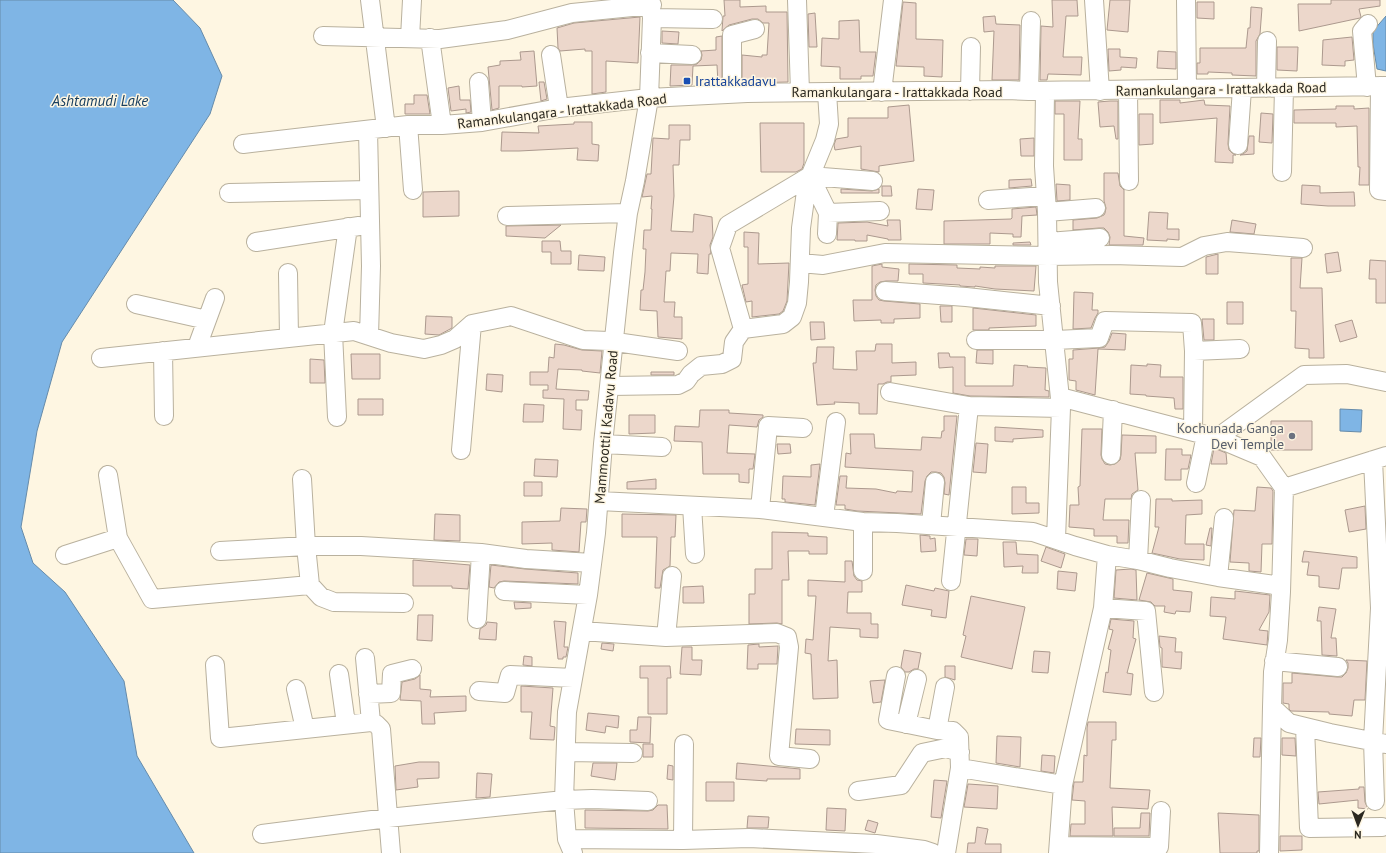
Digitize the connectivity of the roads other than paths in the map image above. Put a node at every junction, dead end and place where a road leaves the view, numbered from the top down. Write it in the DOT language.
graph roads {
  1 [pos="370,0"];
  2 [pos="412,0"];
  3 [pos="797,0"];
  4 [pos="893,0"];
  5 [pos="1094,0"];
  6 [pos="1186,0"];
  7 [pos="651,8"];
  8 [pos="713,20"];
  9 [pos="1032,21"];
  10 [pos="1368,24"];
  11 [pos="755,29"];
  12 [pos="323,36"];
  13 [pos="374,37"];
  14 [pos="410,38"];
  15 [pos="430,38"];
  16 [pos="1267,41"];
  17 [pos="971,47"];
  18 [pos="650,53"];
  19 [pos="551,55"];
  20 [pos="692,55"];
  21 [pos="479,82"];
  22 [pos="1378,86"];
  23 [pos="1266,88"];
  24 [pos="1284,88"];
  25 [pos="1187,89"];
  26 [pos="1242,89"];
  27 [pos="1128,90"];
  28 [pos="970,91"];
  29 [pos="1037,91"];
  30 [pos="1100,91"];
  31 [pos="800,92"];
  32 [pos="827,92"];
  33 [pos="882,92"];
  34 [pos="732,94"];
  35 [pos="649,98"];
  36 [pos="559,108"];
  37 [pos="482,122"];
  38 [pos="408,125"];
  39 [pos="442,125"];
  40 [pos="386,128"];
  41 [pos="368,130"];
  42 [pos="243,144"];
  43 [pos="1238,145"];
  44 [pos="1282,172"];
  45 [pos="810,176"];
  46 [pos="873,181"];
  47 [pos="1129,181"];
  48 [pos="369,190"];
  49 [pos="413,190"];
  50 [pos="1386,191"];
  51 [pos="228,193"];
  52 [pos="988,200"];
  53 [pos="1046,204"];
  54 [pos="1096,208"];
  55 [pos="880,211"];
  56 [pos="628,213"];
  57 [pos="828,213"];
  58 [pos="507,216"];
  59 [pos="370,224"];
  60 [pos="348,227"];
  61 [pos="827,234"];
  62 [pos="1100,238"];
  63 [pos="256,242"];
  64 [pos="1303,248"];
  65 [pos="1048,249"];
  66 [pos="800,263"];
  67 [pos="288,273"];
  68 [pos="885,291"];
  69 [pos="215,298"];
  70 [pos="136,304"];
  71 [pos="1051,306"];
  72 [pos="207,320"];
  73 [pos="472,324"];
  74 [pos="743,329"];
  75 [pos="333,333"];
  76 [pos="368,336"];
  77 [pos="289,338"];
  78 [pos="976,340"];
  79 [pos="1055,340"];
  80 [pos="614,342"];
  81 [pos="197,348"];
  82 [pos="1240,349"];
  83 [pos="164,351"];
  84 [pos="678,351"];
  85 [pos="1194,351"];
  86 [pos="101,358"];
  87 [pos="1386,382"];
  88 [pos="610,386"];
  89 [pos="890,392"];
  90 [pos="1061,402"];
  91 [pos="969,406"];
  92 [pos="1113,410"];
  93 [pos="164,416"];
  94 [pos="337,417"];
  95 [pos="836,422"];
  96 [pos="803,428"];
  97 [pos="1205,435"];
  98 [pos="603,444"];
  99 [pos="662,447"];
  100 [pos="461,450"];
  101 [pos="1111,455"];
  102 [pos="1380,458"];
  103 [pos="108,475"];
  104 [pos="302,479"];
  105 [pos="935,482"];
  106 [pos="1196,483"];
  107 [pos="1284,488"];
  108 [pos="1141,500"];
  109 [pos="599,501"];
  110 [pos="692,506"];
  111 [pos="760,509"];
  112 [pos="824,517"];
  113 [pos="1224,518"];
  114 [pos="864,522"];
  115 [pos="931,525"];
  116 [pos="957,527"];
  117 [pos="118,538"];
  118 [pos="1056,539"];
  119 [pos="306,546"];
  120 [pos="220,551"];
  121 [pos="481,553"];
  122 [pos="65,554"];
  123 [pos="695,554"];
  124 [pos="1106,555"];
  125 [pos="1138,560"];
  126 [pos="592,563"];
  127 [pos="863,571"];
  128 [pos="672,576"];
  129 [pos="1218,577"];
  130 [pos="951,580"];
  131 [pos="310,585"];
  132 [pos="504,591"];
  133 [pos="1281,592"];
  134 [pos="588,595"];
  135 [pos="404,603"];
  136 [pos="1103,608"];
  137 [pos="476,619"];
  138 [pos="582,631"];
  139 [pos="666,637"];
  140 [pos="365,658"];
  141 [pos="1274,661"];
  142 [pos="215,664"];
  143 [pos="1338,667"];
  144 [pos="412,669"];
  145 [pos="339,674"];
  146 [pos="896,676"];
  147 [pos="573,678"];
  148 [pos="917,679"];
  149 [pos="945,687"];
  150 [pos="296,689"];
  151 [pos="479,691"];
  152 [pos="1154,692"];
  153 [pos="368,694"];
  154 [pos="1272,707"];
  155 [pos="371,722"];
  156 [pos="346,724"];
  157 [pos="906,724"];
  158 [pos="1305,727"];
  159 [pos="305,729"];
  160 [pos="937,730"];
  161 [pos="1379,743"];
  162 [pos="684,744"];
  163 [pos="566,752"];
  164 [pos="633,753"];
  165 [pos="810,759"];
  166 [pos="960,760"];
  167 [pos="1063,785"];
  168 [pos="858,791"];
  169 [pos="564,800"];
  170 [pos="648,801"];
  171 [pos="1376,801"];
  172 [pos="1161,811"];
  173 [pos="388,818"];
  174 [pos="1382,827"];
  175 [pos="262,834"];
  176 [pos="683,840"];
  177 [pos="570,846"];
  178 [pos="749,846"];
  179 [pos="824,847"];
  180 [pos="876,848"];
  181 [pos="1059,849"];
  182 [pos="927,852"];
  183 [pos="391,853"];
  184 [pos="946,853"];
  185 [pos="1269,853"];
  1 -- 13 [label="street"];
  2 -- 14 [label="street"];
  3 -- 31 [label="street"];
  4 -- 33 [label="street"];
  5 -- 30 [label="street"];
  6 -- 25 [label="street"];
  7 -- 8 [label="street"];
  7 -- 15 [label="street"];
  7 -- 18 [label="street, Mammoottil Kadavu Road"];
  9 -- 29 [label="street"];
  10 -- 22 [label="street"];
  11 -- 34 [label="street"];
  12 -- 13 [label="street"];
  13 -- 14 [label="street"];
  13 -- 40 [label="street"];
  14 -- 15 [label="street"];
  15 -- 39 [label="street"];
  16 -- 23 [label="street"];
  17 -- 28 [label="street"];
  18 -- 20 [label="street"];
  18 -- 35 [label="street, Mammoottil Kadavu Road"];
  19 -- 36 [label="street"];
  21 -- 37 [label="street"];
  22 -- 24 [label="street, Ramankulangara - Irattakkada Road"];
  22 -- 50 [label="street"];
  23 -- 24 [label="street, Ramankulangara - Irattakkada Road"];
  23 -- 26 [label="street, Ramankulangara - Irattakkada Road"];
  24 -- 44 [label="street"];
  25 -- 26 [label="street, Ramankulangara - Irattakkada Road"];
  25 -- 27 [label="street, Ramankulangara - Irattakkada Road"];
  26 -- 43 [label="street"];
  27 -- 30 [label="street, Ramankulangara - Irattakkada Road"];
  27 -- 47 [label="street"];
  28 -- 29 [label="street, Ramankulangara - Irattakkada Road"];
  28 -- 33 [label="street, Ramankulangara - Irattakkada Road"];
  29 -- 30 [label="street, Ramankulangara - Irattakkada Road"];
  29 -- 53 [label="street"];
  31 -- 32 [label="street, Ramankulangara - Irattakkada Road"];
  31 -- 34 [label="street, Ramankulangara - Irattakkada Road"];
  32 -- 33 [label="street, Ramankulangara - Irattakkada Road"];
  32 -- 45 [label="street"];
  34 -- 35 [label="street, Ramankulangara - Irattakkada Road"];
  35 -- 36 [label="street, Ramankulangara - Irattakkada Road"];
  35 -- 56 [label="street, Mammoottil Kadavu Road"];
  36 -- 37 [label="street, Ramankulangara - Irattakkada Road"];
  37 -- 39 [label="street, Ramankulangara - Irattakkada Road"];
  38 -- 39 [label="street, Ramankulangara - Irattakkada Road"];
  38 -- 40 [label="street, Ramankulangara - Irattakkada Road"];
  38 -- 49 [label="street"];
  40 -- 41 [label="street, Ramankulangara - Irattakkada Road"];
  41 -- 42 [label="street, Ramankulangara - Irattakkada Road"];
  41 -- 48 [label="street"];
  45 -- 46 [label="street"];
  45 -- 57 [label="street"];
  45 -- 66 [label="street"];
  45 -- 74 [label="street"];
  48 -- 51 [label="street"];
  48 -- 59 [label="street"];
  52 -- 53 [label="street"];
  53 -- 54 [label="street"];
  53 -- 65 [label="street"];
  55 -- 57 [label="street"];
  56 -- 58 [label="street"];
  56 -- 80 [label="street, Mammoottil Kadavu Road"];
  57 -- 61 [label="street"];
  59 -- 60 [label="street"];
  59 -- 76 [label="street"];
  60 -- 63 [label="street"];
  60 -- 75 [label="street"];
  62 -- 65 [label="street"];
  64 -- 65 [label="street"];
  65 -- 66 [label="street"];
  65 -- 71 [label="street"];
  66 -- 74 [label="street"];
  67 -- 77 [label="street"];
  68 -- 71 [label="street"];
  69 -- 72 [label="street"];
  70 -- 72 [label="street"];
  71 -- 79 [label="street"];
  72 -- 81 [label="street"];
  73 -- 76 [label="street"];
  73 -- 80 [label="street"];
  73 -- 100 [label="street"];
  74 -- 88 [label="street"];
  75 -- 76 [label="street"];
  75 -- 77 [label="street"];
  75 -- 94 [label="street"];
  77 -- 81 [label="street"];
  78 -- 79 [label="street"];
  79 -- 85 [label="street"];
  79 -- 90 [label="street"];
  80 -- 84 [label="street"];
  80 -- 88 [label="street, Mammoottil Kadavu Road"];
  81 -- 83 [label="street"];
  82 -- 85 [label="street"];
  83 -- 86 [label="street"];
  83 -- 93 [label="street"];
  85 -- 97 [label="street"];
  87 -- 97 [label="street"];
  88 -- 98 [label="street, Mammoottil Kadavu Road"];
  89 -- 91 [label="street"];
  90 -- 91 [label="street"];
  90 -- 92 [label="street"];
  90 -- 118 [label="street"];
  91 -- 116 [label="street"];
  92 -- 97 [label="street"];
  92 -- 101 [label="street"];
  95 -- 112 [label="street"];
  96 -- 111 [label="street"];
  97 -- 106 [label="street"];
  97 -- 107 [label="street"];
  98 -- 99 [label="street"];
  98 -- 109 [label="street, Mammoottil Kadavu Road"];
  102 -- 107 [label="street"];
  102 -- 161 [label="street"];
  103 -- 117 [label="street"];
  104 -- 119 [label="street"];
  105 -- 115 [label="street"];
  107 -- 133 [label="street"];
  108 -- 125 [label="street"];
  109 -- 110 [label="street"];
  109 -- 126 [label="street, Mammoottil Kadavu Road"];
  110 -- 111 [label="street"];
  110 -- 123 [label="street"];
  111 -- 112 [label="street"];
  112 -- 114 [label="street"];
  113 -- 129 [label="street"];
  114 -- 115 [label="street"];
  114 -- 127 [label="street"];
  115 -- 116 [label="street"];
  116 -- 118 [label="street"];
  116 -- 130 [label="street"];
  117 -- 122 [label="street"];
  117 -- 131 [label="street"];
  118 -- 124 [label="street"];
  119 -- 120 [label="street"];
  119 -- 121 [label="street"];
  119 -- 131 [label="street"];
  121 -- 126 [label="street"];
  121 -- 137 [label="street"];
  124 -- 125 [label="street"];
  124 -- 136 [label="street"];
  125 -- 129 [label="street"];
  126 -- 134 [label="street, Mammoottil Kadavu Road"];
  128 -- 139 [label="street"];
  129 -- 133 [label="street"];
  131 -- 135 [label="street"];
  132 -- 134 [label="street"];
  133 -- 141 [label="street"];
  134 -- 138 [label="street, Mammoottil Kadavu Road"];
  136 -- 152 [label="street"];
  136 -- 167 [label="street"];
  138 -- 139 [label="street"];
  138 -- 147 [label="street, Mammoottil Kadavu Road"];
  139 -- 165 [label="street"];
  140 -- 153 [label="street"];
  141 -- 143 [label="street"];
  141 -- 154 [label="street"];
  142 -- 159 [label="street"];
  144 -- 153 [label="street"];
  145 -- 156 [label="street"];
  146 -- 157 [label="street"];
  147 -- 151 [label="street"];
  147 -- 163 [label="street, Mammoottil Kadavu Road"];
  148 -- 157 [label="street"];
  149 -- 160 [label="street"];
  150 -- 159 [label="street"];
  153 -- 155 [label="street"];
  154 -- 158 [label="street"];
  154 -- 185 [label="street"];
  155 -- 156 [label="street"];
  155 -- 173 [label="street"];
  156 -- 159 [label="street"];
  157 -- 160 [label="street"];
  158 -- 161 [label="street"];
  158 -- 174 [label="street"];
  160 -- 166 [label="street"];
  161 -- 171 [label="street"];
  162 -- 176 [label="street"];
  163 -- 164 [label="street"];
  163 -- 169 [label="street, Mammoottil Kadavu Road"];
  166 -- 167 [label="street"];
  166 -- 168 [label="street"];
  166 -- 184 [label="street"];
  167 -- 181 [label="street"];
  169 -- 170 [label="street"];
  169 -- 173 [label="street"];
  169 -- 177 [label="street, Mammoottil Kadavu Road"];
  172 -- 181 [label="street"];
  173 -- 175 [label="street"];
  173 -- 183 [label="street"];
  176 -- 177 [label="street"];
  176 -- 178 [label="street"];
  178 -- 179 [label="street"];
  179 -- 180 [label="street"];
  180 -- 182 [label="street"];
}
